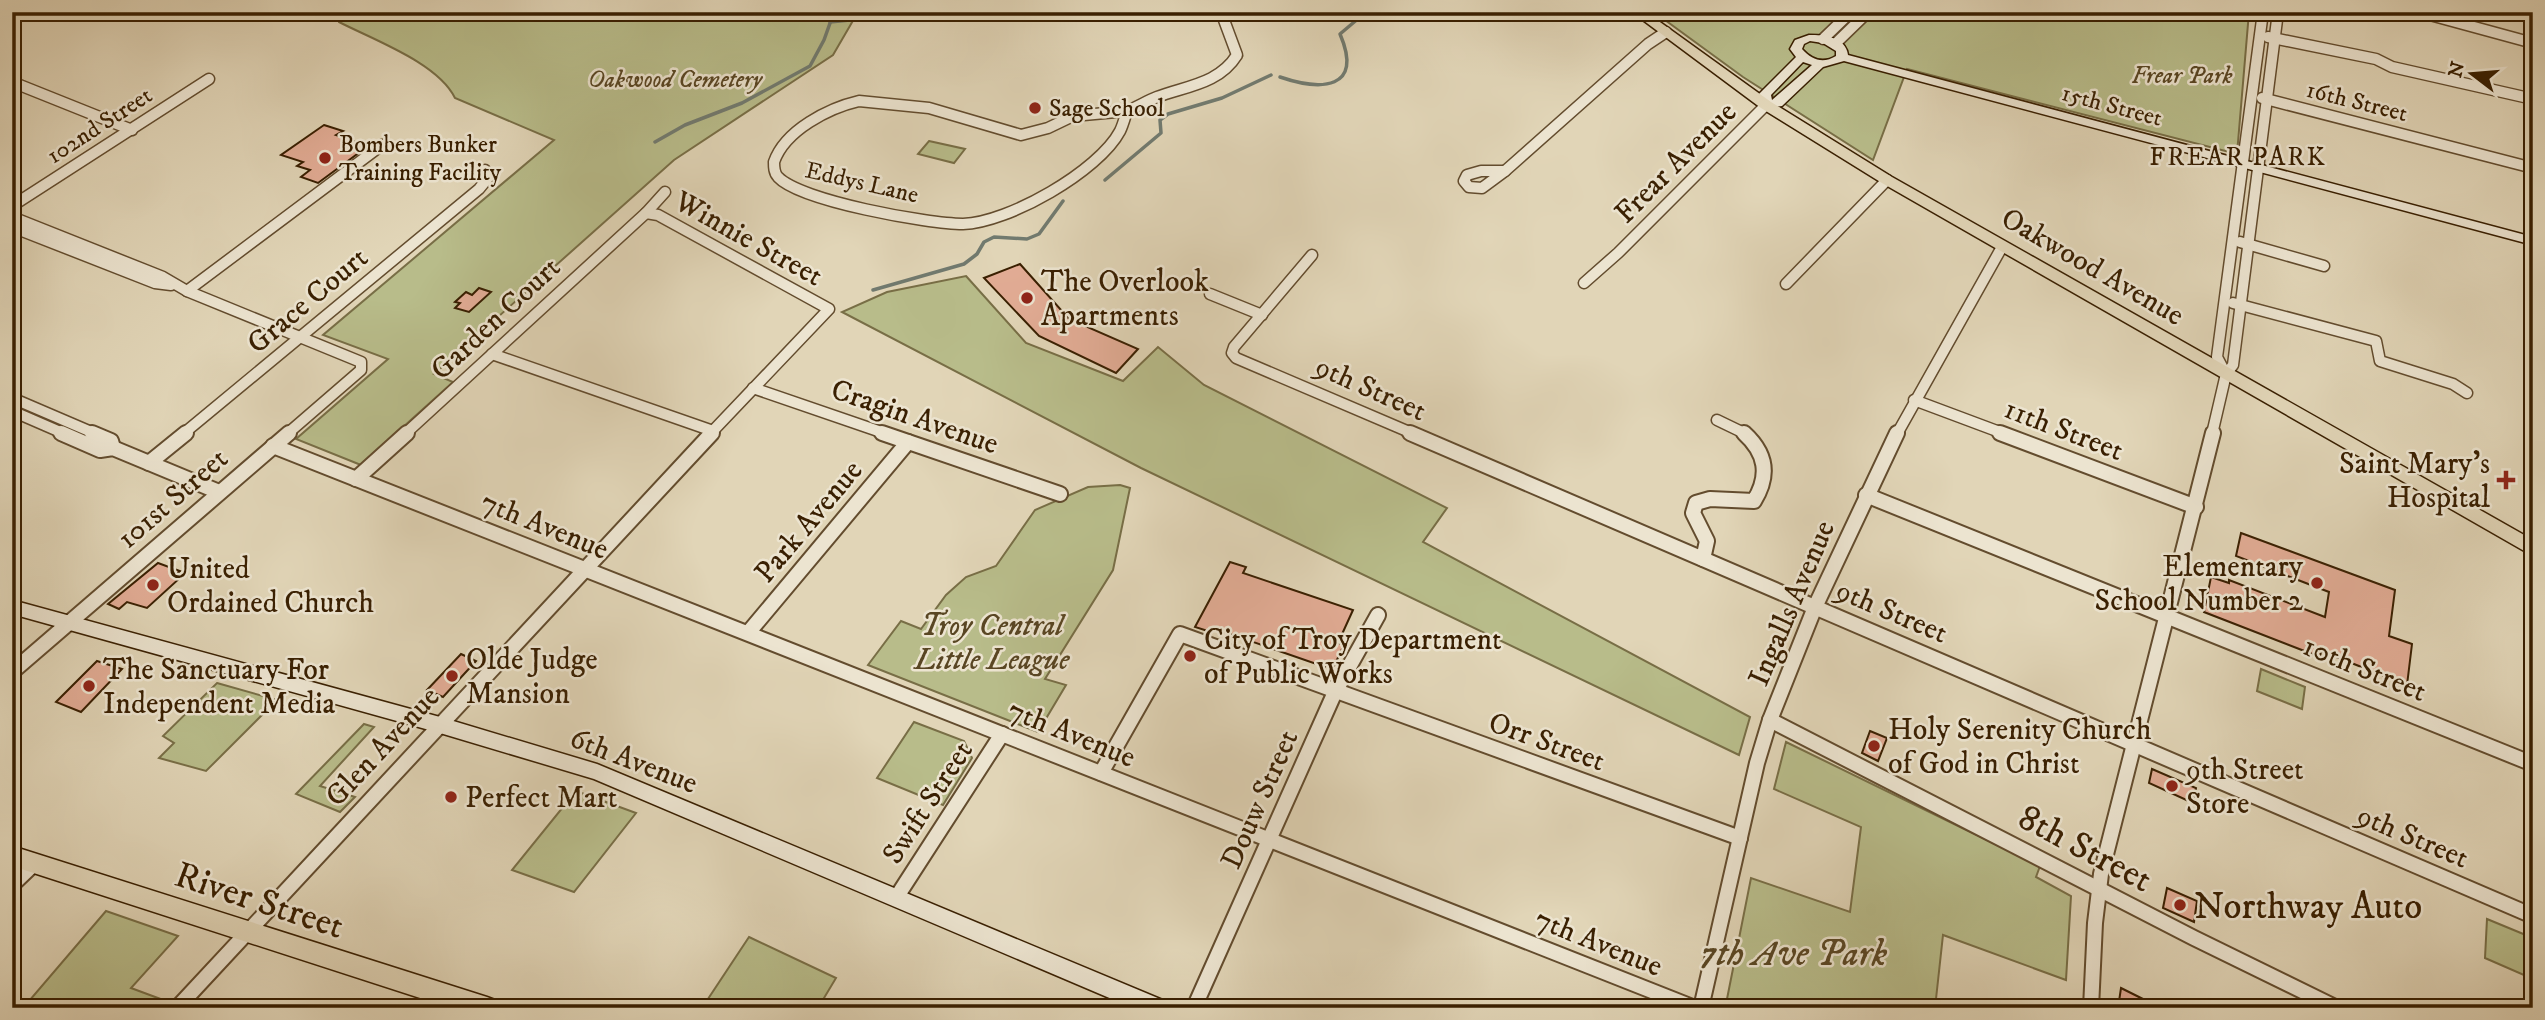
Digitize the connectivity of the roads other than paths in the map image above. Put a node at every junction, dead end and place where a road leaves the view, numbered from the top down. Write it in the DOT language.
graph roads {
  1 [pos="1221,12"];
  2 [pos="1638,12"];
  3 [pos="1851,12"];
  4 [pos="1868,12"];
  5 [pos="2263,12"];
  6 [pos="2278,12"];
  7 [pos="2419,12"];
  8 [pos="1666,32"];
  9 [pos="2261,36"];
  10 [pos="2274,38"];
  11 [pos="1829,41"];
  12 [pos="2533,43"];
  13 [pos="1802,57"];
  14 [pos="1842,57"];
  15 [pos="1820,64"];
  16 [pos="209,79"];
  17 [pos="12,82"];
  18 [pos="2252,96"];
  19 [pos="2267,99"];
  20 [pos="2533,99"];
  21 [pos="1766,105"];
  22 [pos="1127,111"];
  23 [pos="132,130"];
  24 [pos="382,145"];
  25 [pos="2244,164"];
  26 [pos="2258,168"];
  27 [pos="2533,168"];
  28 [pos="485,170"];
  29 [pos="1504,171"];
  30 [pos="1887,180"];
  31 [pos="665,192"];
  32 [pos="12,206"];
  33 [pos="646,213"];
  34 [pos="12,217"];
  35 [pos="12,227"];
  36 [pos="2234,240"];
  37 [pos="2533,241"];
  38 [pos="2247,244"];
  39 [pos="2003,247"];
  40 [pos="1312,255"];
  41 [pos="2324,266"];
  42 [pos="1584,283"];
  43 [pos="1786,284"];
  44 [pos="174,286"];
  45 [pos="187,291"];
  46 [pos="1210,294"];
  47 [pos="2224,300"];
  48 [pos="2240,305"];
  49 [pos="829,309"];
  50 [pos="1262,315"];
  51 [pos="300,338"];
  52 [pos="492,354"];
  53 [pos="2226,374"];
  54 [pos="753,388"];
  55 [pos="2467,393"];
  56 [pos="12,398"];
  57 [pos="1914,400"];
  58 [pos="12,411"];
  59 [pos="1717,420"];
  60 [pos="713,431"];
  61 [pos="908,442"];
  62 [pos="273,446"];
  63 [pos="113,449"];
  64 [pos="149,463"];
  65 [pos="356,478"];
  66 [pos="219,492"];
  67 [pos="1060,494"];
  68 [pos="1866,495"];
  69 [pos="2196,507"];
  70 [pos="2533,550"];
  71 [pos="1703,559"];
  72 [pos="583,568"];
  73 [pos="12,607"];
  74 [pos="1815,607"];
  75 [pos="1378,615"];
  76 [pos="2167,618"];
  77 [pos="69,622"];
  78 [pos="748,633"];
  79 [pos="12,672"];
  80 [pos="1335,692"];
  81 [pos="1770,720"];
  82 [pos="440,724"];
  83 [pos="1002,734"];
  84 [pos="2133,745"];
  85 [pos="2533,764"];
  86 [pos="1101,773"];
  87 [pos="1740,838"];
  88 [pos="1270,840"];
  89 [pos="12,856"];
  90 [pos="35,863"];
  91 [pos="12,885"];
  92 [pos="2099,891"];
  93 [pos="895,898"];
  94 [pos="2533,916"];
  95 [pos="247,933"];
  96 [pos="177,1008"];
  97 [pos="487,1008"];
  98 [pos="1158,1008"];
  99 [pos="1194,1008"];
  100 [pos="1695,1008"];
  101 [pos="1702,1008"];
  102 [pos="2091,1008"];
  103 [pos="2337,1008"];
  1 -- 22 [label="street, Eddys Lane"];
  2 -- 8 [label="main road, Oakwood Avenue"];
  3 -- 11 [label="street"];
  4 -- 11 [label="street"];
  5 -- 9 [label="street"];
  6 -- 10 [label="street"];
  7 -- 12 [label="street"];
  8 -- 21 [label="main road, Oakwood Avenue"];
  8 -- 29 [label="street"];
  9 -- 10 [label="street"];
  9 -- 18 [label="street"];
  10 -- 19 [label="street"];
  10 -- 20 [label="street"];
  11 -- 13 [label="street"];
  11 -- 14 [label="street"];
  13 -- 15 [label="street"];
  13 -- 21 [label="street"];
  14 -- 15 [label="street"];
  14 -- 25 [label="street, 15th Street"];
  15 -- 21 [label="street"];
  16 -- 23 [label="street, 102nd Street"];
  17 -- 23 [label="street"];
  18 -- 19 [label="street, 16th Street"];
  18 -- 25 [label="street"];
  19 -- 26 [label="street"];
  19 -- 27 [label="street, 16th Street"];
  21 -- 30 [label="main road, Oakwood Avenue"];
  21 -- 42 [label="street, Frear Avenue"];
  22 -- 22 [label="street, Eddys Lane"];
  23 -- 32 [label="street, 102nd Street"];
  24 -- 45 [label="street"];
  25 -- 26 [label="street, 15th Street"];
  25 -- 36 [label="street"];
  26 -- 37 [label="street, 15th Street"];
  26 -- 38 [label="street"];
  28 -- 51 [label="street, Grace Court"];
  30 -- 39 [label="main road, Oakwood Avenue"];
  30 -- 43 [label="street"];
  31 -- 33 [label="street, Garden Court"];
  33 -- 49 [label="street, Winnie Street"];
  33 -- 52 [label="street, Garden Court"];
  34 -- 44 [label="street"];
  35 -- 44 [label="street"];
  36 -- 38 [label="street"];
  36 -- 47 [label="street"];
  38 -- 41 [label="street"];
  38 -- 48 [label="street"];
  39 -- 53 [label="main road, Oakwood Avenue"];
  39 -- 57 [label="street, Ingalls Avenue"];
  40 -- 50 [label="street"];
  44 -- 45 [label="street"];
  45 -- 51 [label="street"];
  46 -- 50 [label="street"];
  47 -- 48 [label="street"];
  47 -- 53 [label="street"];
  48 -- 53 [label="street"];
  48 -- 55 [label="street"];
  49 -- 54 [label="street, Glen Avenue"];
  50 -- 71 [label="street, 9th Street"];
  51 -- 62 [label="street, 101st Street"];
  51 -- 64 [label="street, Grace Court"];
  52 -- 60 [label="street"];
  52 -- 65 [label="street, Garden Court"];
  53 -- 69 [label="street"];
  53 -- 70 [label="main road, Oakwood Avenue"];
  54 -- 60 [label="street, Glen Avenue"];
  54 -- 61 [label="street, Cragin Avenue"];
  56 -- 63 [label="street"];
  57 -- 68 [label="street, Ingalls Avenue"];
  57 -- 69 [label="street, 11th Street"];
  58 -- 63 [label="street"];
  59 -- 71 [label="street"];
  60 -- 72 [label="street, Glen Avenue"];
  61 -- 67 [label="street, Cragin Avenue"];
  61 -- 78 [label="street, Park Avenue"];
  62 -- 65 [label="street, 7th Avenue"];
  62 -- 66 [label="street, 101st Street"];
  63 -- 64 [label="street"];
  64 -- 66 [label="street"];
  65 -- 72 [label="street, 7th Avenue"];
  66 -- 77 [label="street, 101st Street"];
  68 -- 74 [label="street, Ingalls Avenue"];
  68 -- 76 [label="street, 10th Street"];
  69 -- 76 [label="street"];
  71 -- 74 [label="street, 9th Street"];
  72 -- 78 [label="street, 7th Avenue"];
  72 -- 82 [label="street, Glen Avenue"];
  73 -- 77 [label="street, 6th Avenue"];
  74 -- 81 [label="street, Ingalls Avenue"];
  74 -- 84 [label="street, 9th Street"];
  75 -- 80 [label="street, Douw Street"];
  76 -- 84 [label="street"];
  76 -- 85 [label="street, 10th Street"];
  77 -- 79 [label="street, 101st Street"];
  77 -- 82 [label="street, 6th Avenue"];
  78 -- 83 [label="street, 7th Avenue"];
  80 -- 86 [label="street, Orr Street"];
  80 -- 87 [label="street, Orr Street"];
  80 -- 88 [label="street, Douw Street"];
  81 -- 87 [label="street, Ingalls Avenue"];
  81 -- 92 [label="street, 8th Street"];
  82 -- 93 [label="street, 6th Avenue"];
  82 -- 95 [label="street, Glen Avenue"];
  83 -- 86 [label="street, 7th Avenue"];
  83 -- 93 [label="street, Swift Street"];
  84 -- 92 [label="street"];
  84 -- 94 [label="street, 9th Street"];
  86 -- 88 [label="street, 7th Avenue"];
  87 -- 101 [label="street, Ingalls Avenue"];
  88 -- 99 [label="street, Douw Street"];
  88 -- 100 [label="street, 7th Avenue"];
  89 -- 90 [label="main road, River Street"];
  90 -- 91 [label="street"];
  90 -- 95 [label="main road, River Street"];
  92 -- 102 [label="street"];
  92 -- 103 [label="street, 8th Street"];
  93 -- 98 [label="street, 6th Avenue"];
  95 -- 96 [label="street, Glen Avenue"];
  95 -- 97 [label="main road, River Street"];
}
